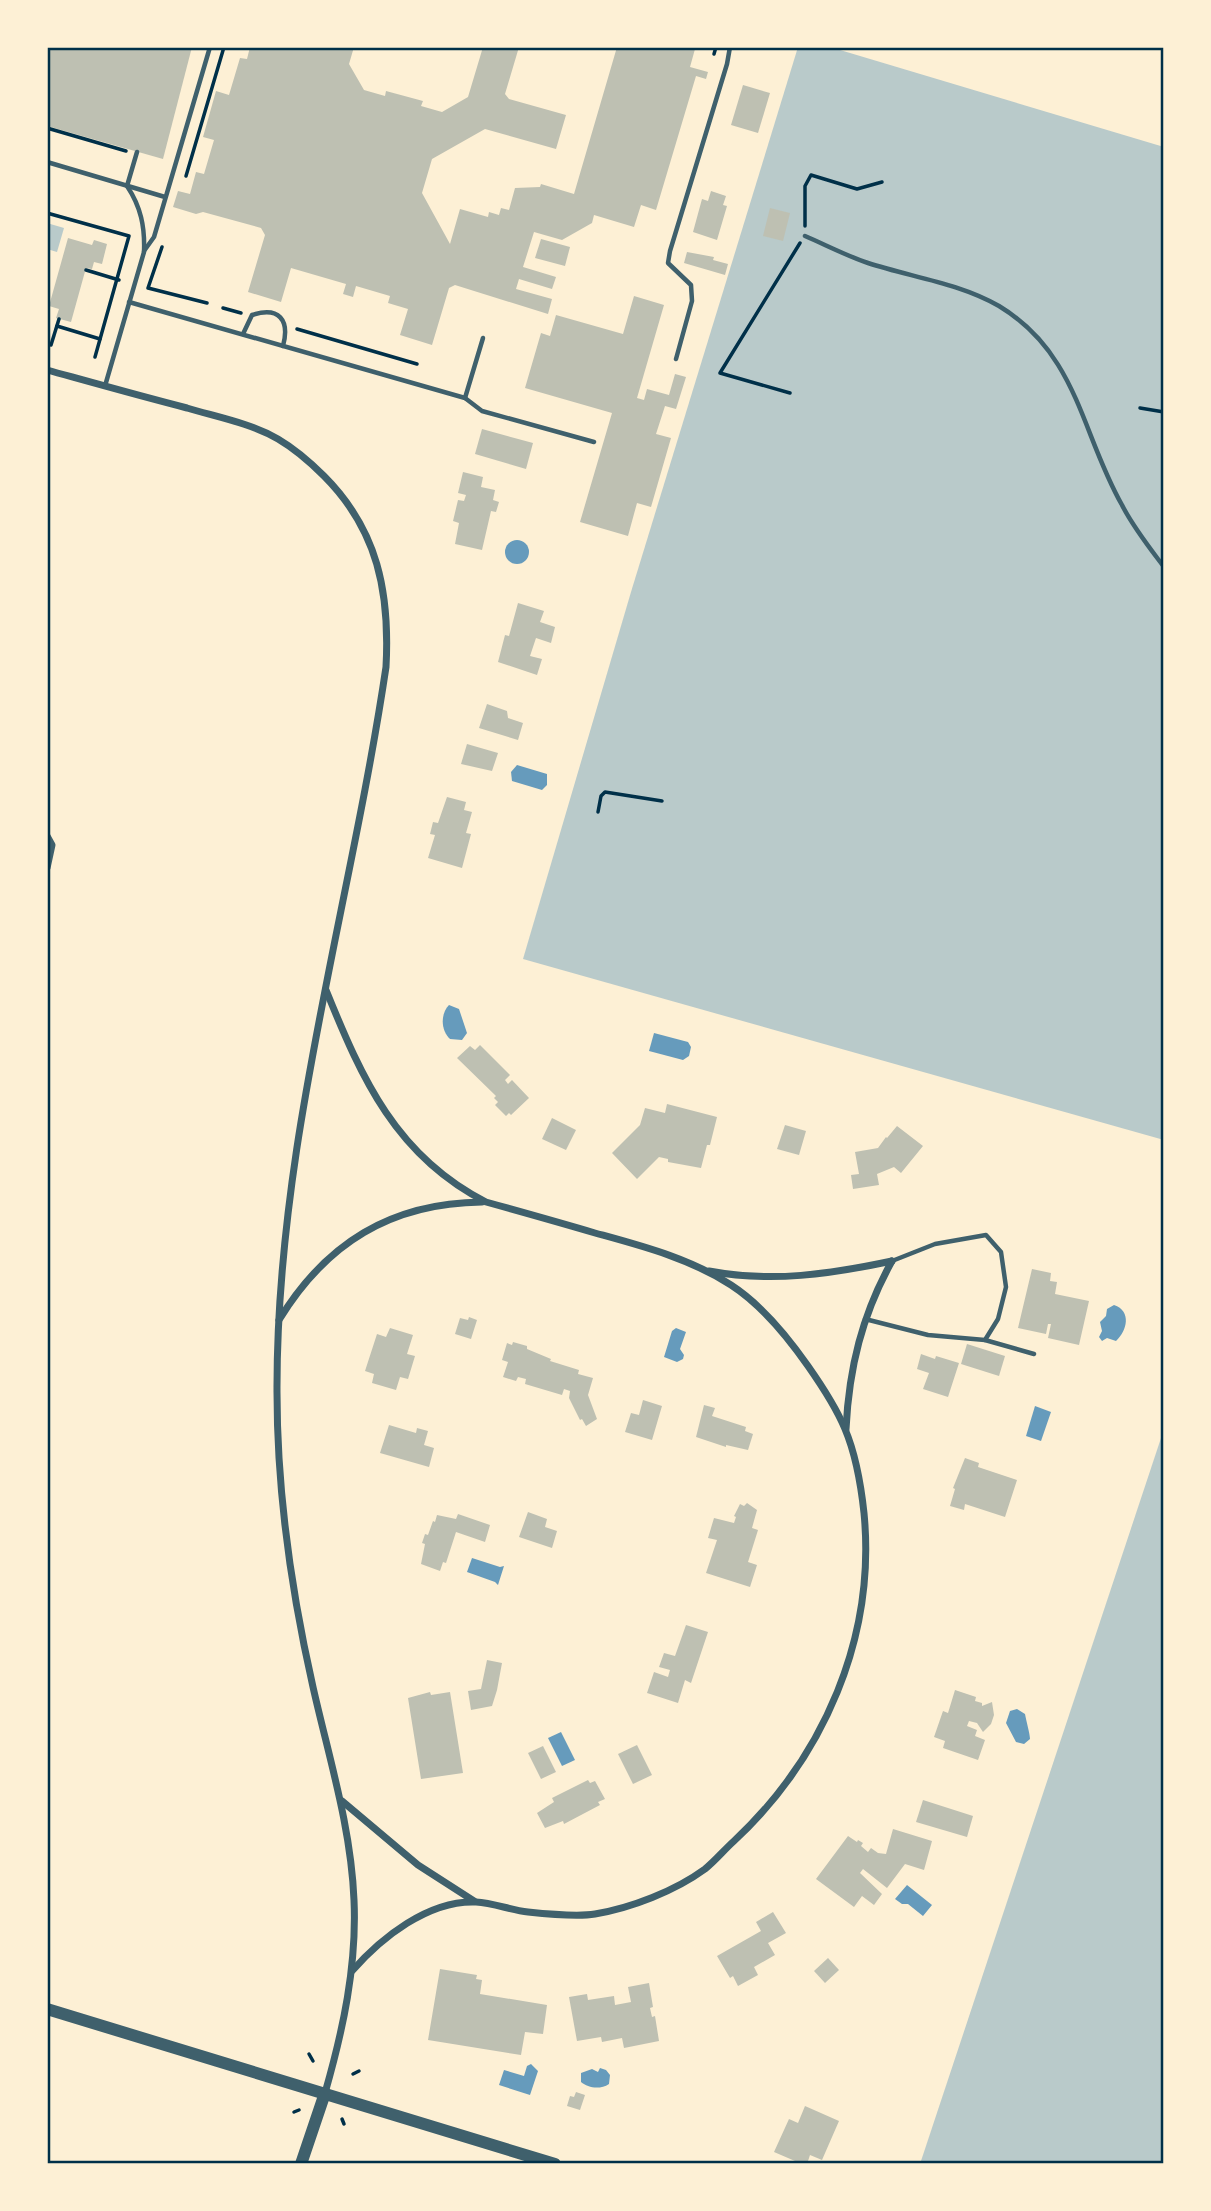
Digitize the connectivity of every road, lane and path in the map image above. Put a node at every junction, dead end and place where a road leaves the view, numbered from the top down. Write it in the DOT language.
graph roads {
  1 [pos="210,47"];
  2 [pos="225,47"];
  3 [pos="716,47"];
  4 [pos="730,47"];
  5 [pos="714,54"];
  6 [pos="47,128"];
  7 [pos="128,152"];
  8 [pos="137,152"];
  9 [pos="47,162"];
  10 [pos="184,181"];
  11 [pos="882,182"];
  12 [pos="127,186"];
  13 [pos="165,197"];
  14 [pos="47,213"];
  15 [pos="805,236"];
  16 [pos="144,252"];
  17 [pos="86,270"];
  18 [pos="118,280"];
  19 [pos="149,288"];
  20 [pos="129,302"];
  21 [pos="207,303"];
  22 [pos="223,308"];
  23 [pos="247,308"];
  24 [pos="59,318"];
  25 [pos="293,321"];
  26 [pos="57,326"];
  27 [pos="243,334"];
  28 [pos="483,338"];
  29 [pos="100,339"];
  30 [pos="51,345"];
  31 [pos="283,346"];
  32 [pos="94,356"];
  33 [pos="676,359"];
  34 [pos="417,363"];
  35 [pos="47,370"];
  36 [pos="105,386"];
  37 [pos="790,393"];
  38 [pos="465,398"];
  39 [pos="1140,408"];
  40 [pos="1164,412"];
  41 [pos="594,442"];
  42 [pos="1164,566"];
  43 [pos="662,801"];
  44 [pos="598,812"];
  45 [pos="47,835"];
  46 [pos="47,868"];
  47 [pos="326,990"];
  48 [pos="486,1202"];
  49 [pos="892,1261"];
  50 [pos="704,1270"];
  51 [pos="864,1319"];
  52 [pos="277,1324"];
  53 [pos="985,1340"];
  54 [pos="1034,1354"];
  55 [pos="846,1429"];
  56 [pos="342,1800"];
  57 [pos="475,1902"];
  58 [pos="352,1971"];
  59 [pos="47,2009"];
  60 [pos="309,2054"];
  61 [pos="313,2061"];
  62 [pos="359,2071"];
  63 [pos="353,2074"];
  64 [pos="325,2093"];
  65 [pos="301,2164"];
  66 [pos="555,2164"];
  1 -- 13 [label="lane"];
  2 -- 10 [label="path"];
  3 -- 5 [label="path"];
  4 -- 33 [label="lane"];
  6 -- 7 [label="path"];
  8 -- 12 [label="lane"];
  9 -- 12 [label="lane"];
  11 -- 15 [label="path"];
  12 -- 13 [label="lane"];
  12 -- 16 [label="lane"];
  13 -- 16 [label="lane"];
  14 -- 18 [label="path"];
  15 -- 37 [label="path"];
  15 -- 42 [label="lane"];
  16 -- 20 [label="lane"];
  17 -- 18 [label="path"];
  18 -- 29 [label="path"];
  19 -- 21 [label="path"];
  20 -- 27 [label="lane"];
  20 -- 36 [label="lane"];
  22 -- 23 [label="path"];
  24 -- 26 [label="path"];
  25 -- 34 [label="path"];
  26 -- 29 [label="path"];
  26 -- 30 [label="path"];
  27 -- 31 [label="lane"];
  27 -- 31 [label="lane"];
  28 -- 38 [label="lane"];
  29 -- 32 [label="path"];
  31 -- 38 [label="lane"];
  35 -- 36 [label="street"];
  36 -- 47 [label="street"];
  38 -- 41 [label="lane"];
  39 -- 40 [label="path"];
  43 -- 44 [label="path"];
  45 -- 46 [label="street"];
  47 -- 48 [label="street"];
  47 -- 52 [label="street"];
  48 -- 50 [label="street"];
  48 -- 52 [label="street"];
  49 -- 50 [label="street"];
  49 -- 51 [label="street"];
  49 -- 53 [label="lane"];
  50 -- 55 [label="street"];
  51 -- 53 [label="lane"];
  51 -- 55 [label="street"];
  52 -- 56 [label="street"];
  53 -- 54 [label="lane"];
  55 -- 57 [label="street"];
  56 -- 57 [label="street"];
  56 -- 58 [label="street"];
  57 -- 58 [label="street"];
  58 -- 64 [label="street"];
  59 -- 64 [label="street"];
  60 -- 61 [label="path"];
  62 -- 63 [label="path"];
  64 -- 65 [label="street"];
  64 -- 66 [label="street"];
}
